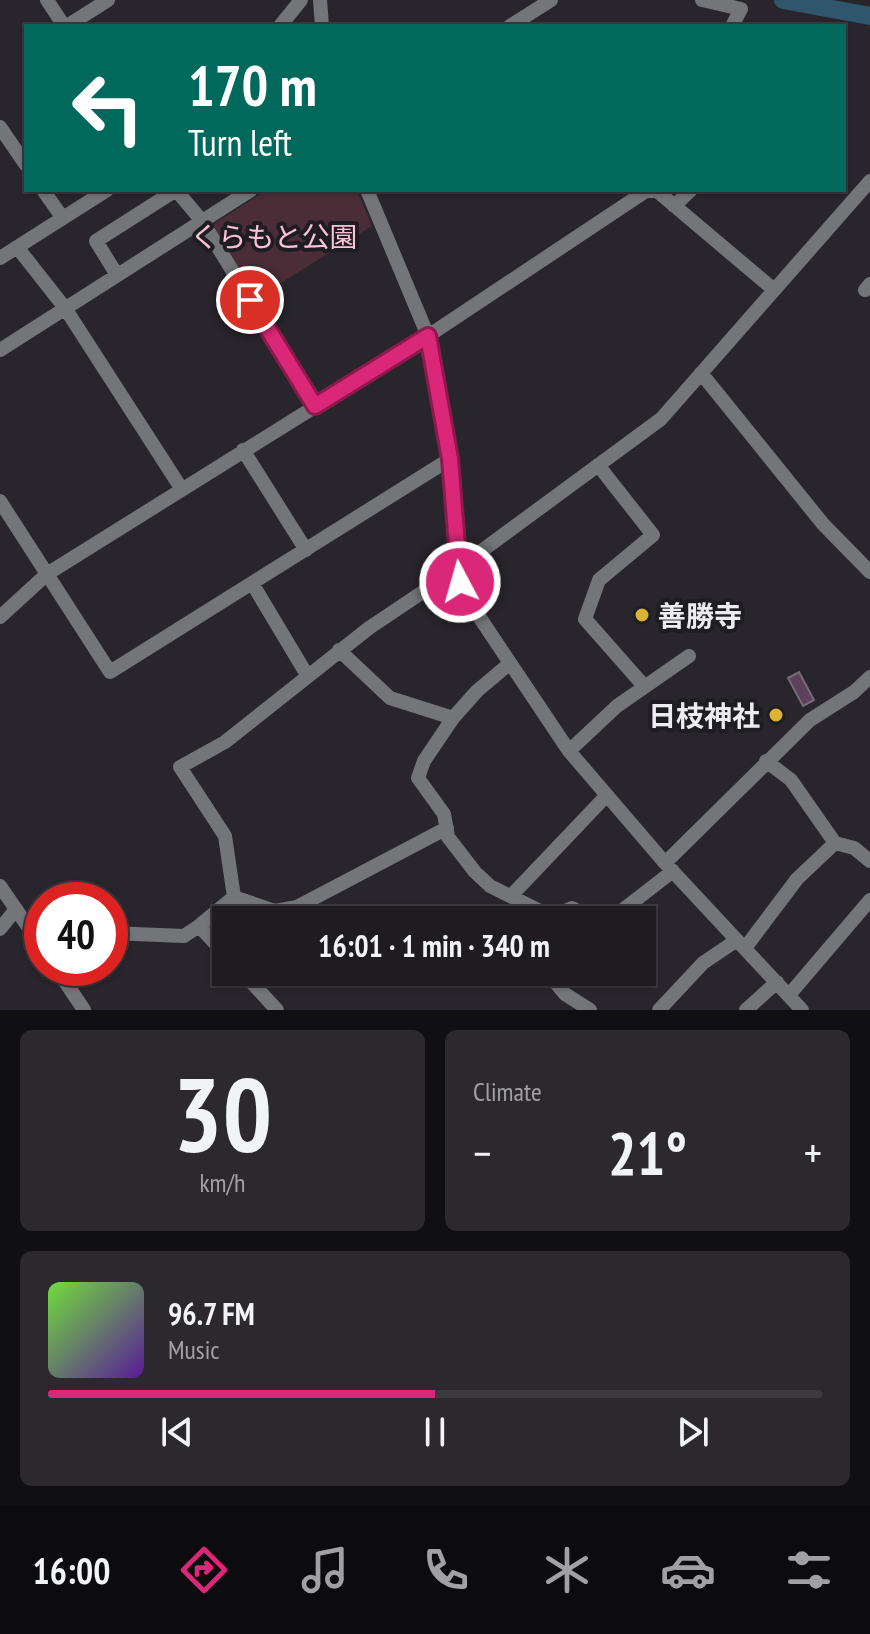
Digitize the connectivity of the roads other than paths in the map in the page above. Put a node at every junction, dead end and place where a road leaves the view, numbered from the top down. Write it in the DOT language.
graph roads {
  1 [pos="47,0"];
  2 [pos="108,0"];
  3 [pos="301,0"];
  4 [pos="320,0"];
  5 [pos="551,0"];
  6 [pos="702,0"];
  7 [pos="64,24"];
  8 [pos="68,24"];
  9 [pos="282,24"];
  10 [pos="322,24"];
  11 [pos="513,24"];
  12 [pos="733,24"];
  13 [pos="0,127"];
  14 [pos="24,162"];
  15 [pos="870,181"];
  16 [pos="44,192"];
  17 [pos="104,192"];
  18 [pos="173,192"];
  19 [pos="178,192"];
  20 [pos="248,192"];
  21 [pos="368,192"];
  22 [pos="644,192"];
  23 [pos="658,192"];
  24 [pos="689,192"];
  25 [pos="674,206"];
  26 [pos="62,217"];
  27 [pos="202,221"];
  28 [pos="17,247"];
  29 [pos="0,258"];
  30 [pos="117,275"];
  31 [pos="773,289"];
  32 [pos="65,308"];
  33 [pos="428,336"];
  34 [pos="0,350"];
  35 [pos="701,373"];
  36 [pos="315,406"];
  37 [pos="243,450"];
  38 [pos="450,459"];
  39 [pos="598,465"];
  40 [pos="181,488"];
  41 [pos="0,501"];
  42 [pos="306,550"];
  43 [pos="457,569"];
  44 [pos="870,572"];
  45 [pos="47,574"];
  46 [pos="252,583"];
  47 [pos="0,617"];
  48 [pos="339,650"];
  49 [pos="689,656"];
  50 [pos="509,664"];
  51 [pos="307,675"];
  52 [pos="870,677"];
  53 [pos="644,686"];
  54 [pos="453,718"];
  55 [pos="569,751"];
  56 [pos="766,761"];
  57 [pos="607,795"];
  58 [pos="447,828"];
  59 [pos="835,843"];
  60 [pos="870,861"];
  61 [pos="669,867"];
  62 [pos="0,886"];
  63 [pos="511,896"];
  64 [pos="234,897"];
  65 [pos="869,903"];
  66 [pos="529,906"];
  67 [pos="626,906"];
  68 [pos="16,909"];
  69 [pos="24,916"];
  70 [pos="199,926"];
  71 [pos="0,929"];
  72 [pos="128,934"];
  73 [pos="212,940"];
  74 [pos="741,944"];
  75 [pos="777,982"];
  76 [pos="68,986"];
  77 [pos="255,986"];
  78 [pos="558,986"];
  79 [pos="789,995"];
  80 [pos="84,1010"];
  81 [pos="277,1010"];
  82 [pos="590,1010"];
  83 [pos="659,1010"];
  84 [pos="746,1010"];
  85 [pos="802,1010"];
  1 -- 7 [label="street"];
  2 -- 8 [label="street"];
  3 -- 9 [label="street"];
  4 -- 10 [label="street"];
  5 -- 11 [label="street"];
  6 -- 12 [label="street"];
  13 -- 14 [label="street"];
  15 -- 31 [label="street"];
  16 -- 26 [label="street"];
  17 -- 26 [label="street"];
  18 -- 30 [label="street"];
  19 -- 27 [label="street"];
  20 -- 27 [label="street"];
  21 -- 33 [label="street"];
  22 -- 33 [label="street"];
  23 -- 25 [label="street"];
  24 -- 25 [label="street"];
  25 -- 31 [label="street"];
  26 -- 28 [label="street"];
  27 -- 30 [label="street"];
  27 -- 36 [label="street"];
  28 -- 29 [label="street"];
  28 -- 32 [label="street"];
  30 -- 32 [label="street"];
  31 -- 35 [label="street"];
  32 -- 34 [label="street"];
  32 -- 40 [label="street"];
  33 -- 36 [label="street"];
  33 -- 38 [label="street"];
  35 -- 39 [label="street"];
  35 -- 44 [label="street"];
  36 -- 37 [label="street"];
  37 -- 40 [label="street"];
  37 -- 42 [label="street"];
  38 -- 42 [label="street"];
  38 -- 43 [label="street"];
  39 -- 43 [label="street"];
  39 -- 53 [label="street"];
  40 -- 45 [label="street"];
  41 -- 45 [label="street"];
  42 -- 46 [label="street"];
  43 -- 48 [label="street"];
  43 -- 50 [label="street"];
  45 -- 46 [label="street"];
  45 -- 47 [label="street"];
  46 -- 51 [label="street"];
  48 -- 51 [label="street"];
  48 -- 54 [label="street"];
  49 -- 53 [label="street"];
  50 -- 54 [label="street"];
  50 -- 55 [label="street"];
  51 -- 64 [label="street"];
  52 -- 56 [label="street"];
  53 -- 55 [label="street"];
  54 -- 58 [label="street"];
  55 -- 57 [label="street"];
  56 -- 59 [label="street"];
  56 -- 61 [label="street"];
  57 -- 61 [label="street"];
  57 -- 63 [label="street"];
  58 -- 63 [label="street"];
  58 -- 64 [label="street"];
  59 -- 60 [label="street"];
  59 -- 74 [label="street"];
  61 -- 67 [label="street"];
  61 -- 74 [label="street"];
  62 -- 68 [label="street"];
  63 -- 66 [label="street"];
  64 -- 70 [label="street"];
  65 -- 79 [label="street"];
  68 -- 69 [label="street"];
  68 -- 71 [label="street"];
  70 -- 72 [label="street"];
  70 -- 73 [label="street"];
  74 -- 75 [label="street"];
  74 -- 83 [label="street"];
  75 -- 79 [label="street"];
  75 -- 84 [label="street"];
  76 -- 80 [label="street"];
  77 -- 81 [label="street"];
  78 -- 82 [label="street"];
  79 -- 85 [label="street"];
}
